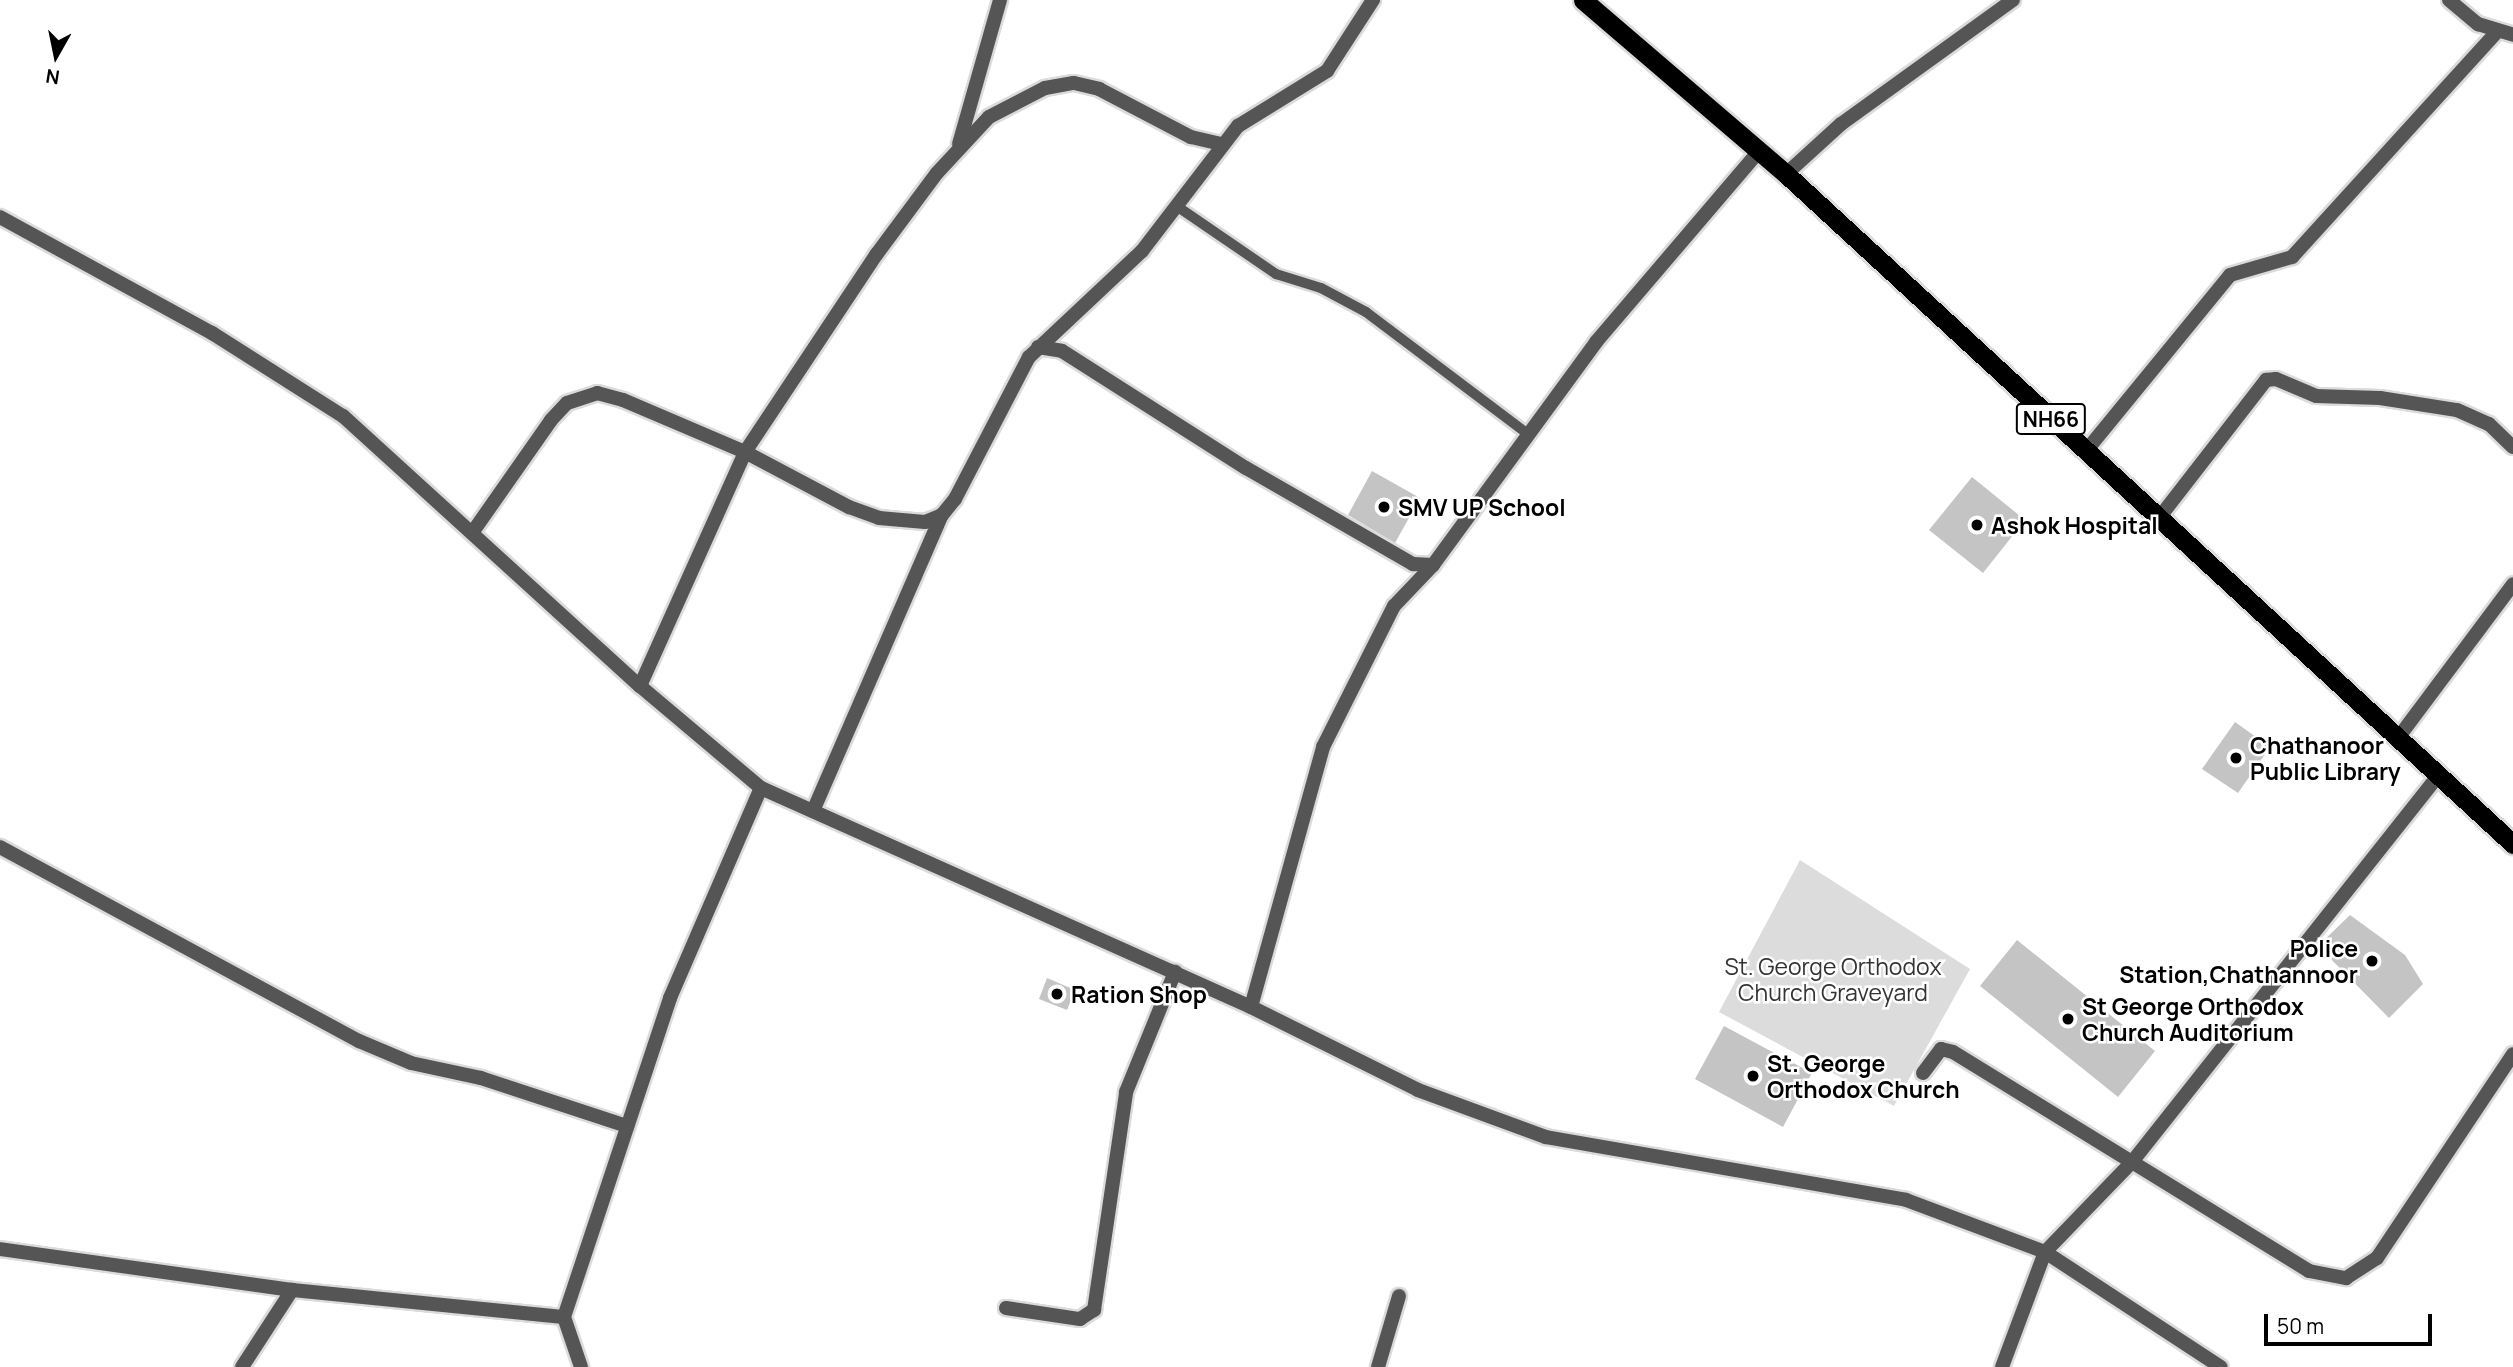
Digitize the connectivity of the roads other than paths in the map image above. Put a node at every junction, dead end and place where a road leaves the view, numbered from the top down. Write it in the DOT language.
graph roads {
  1 [pos="1000,0"];
  2 [pos="1373,0"];
  3 [pos="1583,0"];
  4 [pos="2013,0"];
  5 [pos="2449,0"];
  6 [pos="2496,33"];
  7 [pos="2513,35"];
  8 [pos="1222,144"];
  9 [pos="958,149"];
  10 [pos="1759,151"];
  11 [pos="1786,174"];
  12 [pos="1178,207"];
  13 [pos="0,217"];
  14 [pos="1038,346"];
  15 [pos="1528,434"];
  16 [pos="2513,447"];
  17 [pos="2085,450"];
  18 [pos="744,452"];
  19 [pos="942,515"];
  20 [pos="2158,518"];
  21 [pos="472,533"];
  22 [pos="1433,565"];
  23 [pos="2513,584"];
  24 [pos="640,686"];
  25 [pos="2398,738"];
  26 [pos="2439,775"];
  27 [pos="761,788"];
  28 [pos="813,811"];
  29 [pos="2513,844"];
  30 [pos="0,847"];
  31 [pos="1175,972"];
  32 [pos="1251,1007"];
  33 [pos="2513,1054"];
  34 [pos="1923,1073"];
  35 [pos="627,1126"];
  36 [pos="2132,1162"];
  37 [pos="0,1248"];
  38 [pos="2045,1252"];
  39 [pos="292,1290"];
  40 [pos="1399,1296"];
  41 [pos="1006,1308"];
  42 [pos="564,1317"];
  43 [pos="242,1367"];
  44 [pos="581,1367"];
  45 [pos="1378,1367"];
  46 [pos="2002,1367"];
  47 [pos="2221,1367"];
  1 -- 9 [label="street"];
  2 -- 8 [label="street"];
  3 -- 10 [label="highway, NH66 / NH66"];
  4 -- 11 [label="street"];
  5 -- 6 [label="street"];
  6 -- 7 [label="street"];
  6 -- 17 [label="street"];
  8 -- 9 [label="street"];
  8 -- 12 [label="street"];
  9 -- 18 [label="street"];
  10 -- 11 [label="highway, NH66 / NH66"];
  10 -- 15 [label="street"];
  11 -- 17 [label="highway, NH66 / NH66"];
  12 -- 14 [label="street"];
  12 -- 15 [label="lane"];
  13 -- 21 [label="street"];
  14 -- 19 [label="street"];
  14 -- 22 [label="street"];
  15 -- 22 [label="street"];
  16 -- 20 [label="street"];
  17 -- 20 [label="highway, NH66 / NH66"];
  18 -- 19 [label="street"];
  18 -- 21 [label="street"];
  18 -- 24 [label="street"];
  19 -- 28 [label="street"];
  20 -- 25 [label="highway, NH66 / NH66"];
  21 -- 24 [label="street"];
  22 -- 32 [label="street"];
  23 -- 25 [label="street"];
  24 -- 27 [label="street"];
  25 -- 26 [label="highway, NH66 / NH66"];
  26 -- 29 [label="highway, NH66 / NH66"];
  26 -- 36 [label="street"];
  27 -- 28 [label="street"];
  27 -- 35 [label="street"];
  28 -- 31 [label="street"];
  30 -- 35 [label="street"];
  31 -- 32 [label="street"];
  31 -- 41 [label="street"];
  32 -- 38 [label="street"];
  33 -- 36 [label="street"];
  34 -- 36 [label="street"];
  35 -- 42 [label="street"];
  36 -- 38 [label="street"];
  37 -- 39 [label="street"];
  38 -- 46 [label="street"];
  38 -- 47 [label="street"];
  39 -- 42 [label="street"];
  39 -- 43 [label="street"];
  40 -- 45 [label="street"];
  42 -- 44 [label="street"];
}
